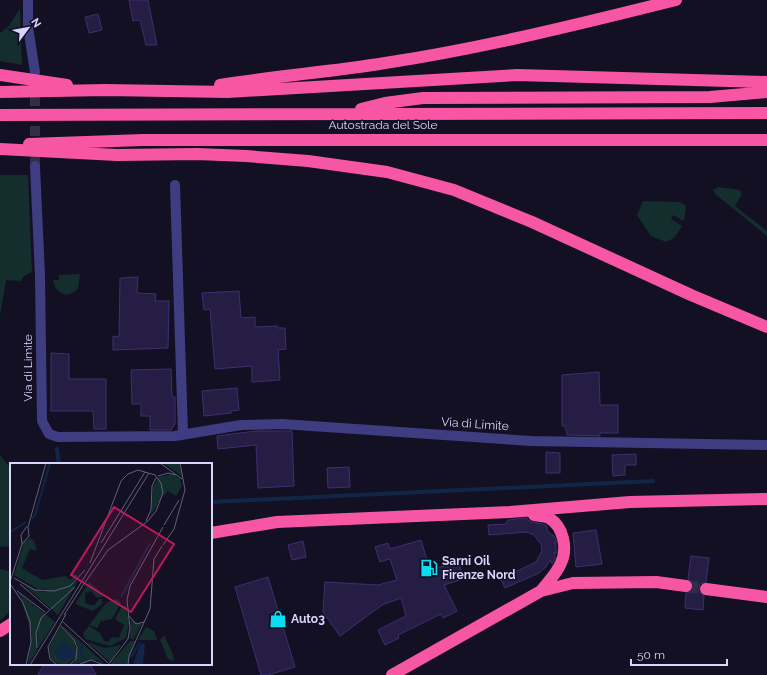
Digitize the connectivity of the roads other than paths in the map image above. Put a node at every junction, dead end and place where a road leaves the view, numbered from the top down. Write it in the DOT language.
graph roads {
  1 [pos="28,0"];
  2 [pos="676,0"];
  3 [pos="35,72"];
  4 [pos="0,75"];
  5 [pos="767,82"];
  6 [pos="106,90"];
  7 [pos="188,90"];
  8 [pos="0,92"];
  9 [pos="767,92"];
  10 [pos="767,113"];
  11 [pos="325,114"];
  12 [pos="0,115"];
  13 [pos="767,140"];
  14 [pos="0,145"];
  15 [pos="0,149"];
  16 [pos="35,166"];
  17 [pos="175,185"];
  18 [pos="750,321"];
  19 [pos="767,323"];
  20 [pos="767,327"];
  21 [pos="183,434"];
  22 [pos="767,445"];
  23 [pos="767,499"];
  24 [pos="510,512"];
  25 [pos="212,533"];
  26 [pos="686,586"];
  27 [pos="706,589"];
  28 [pos="541,591"];
  29 [pos="767,597"];
  30 [pos="10,625"];
  31 [pos="0,631"];
  32 [pos="392,675"];
  1 -- 3 [label="street"];
  2 -- 7 [label="highway"];
  4 -- 6 [label="highway"];
  5 -- 7 [label="highway"];
  6 -- 7 [label="highway"];
  6 -- 8 [label="highway"];
  9 -- 11 [label="highway"];
  10 -- 11 [label="highway, Autostrada del Sole"];
  11 -- 12 [label="highway, Autostrada del Sole"];
  13 -- 14 [label="highway, Autostrada del Sole"];
  15 -- 18 [label="highway"];
  16 -- 21 [label="street, Via di Limite"];
  17 -- 21 [label="street"];
  18 -- 19 [label="highway"];
  18 -- 20 [label="highway"];
  21 -- 22 [label="street, Via di Limite"];
  23 -- 24 [label="highway"];
  24 -- 25 [label="highway"];
  24 -- 28 [label="highway"];
  26 -- 28 [label="highway"];
  27 -- 29 [label="highway"];
  28 -- 32 [label="highway"];
  30 -- 31 [label="highway"];
}
